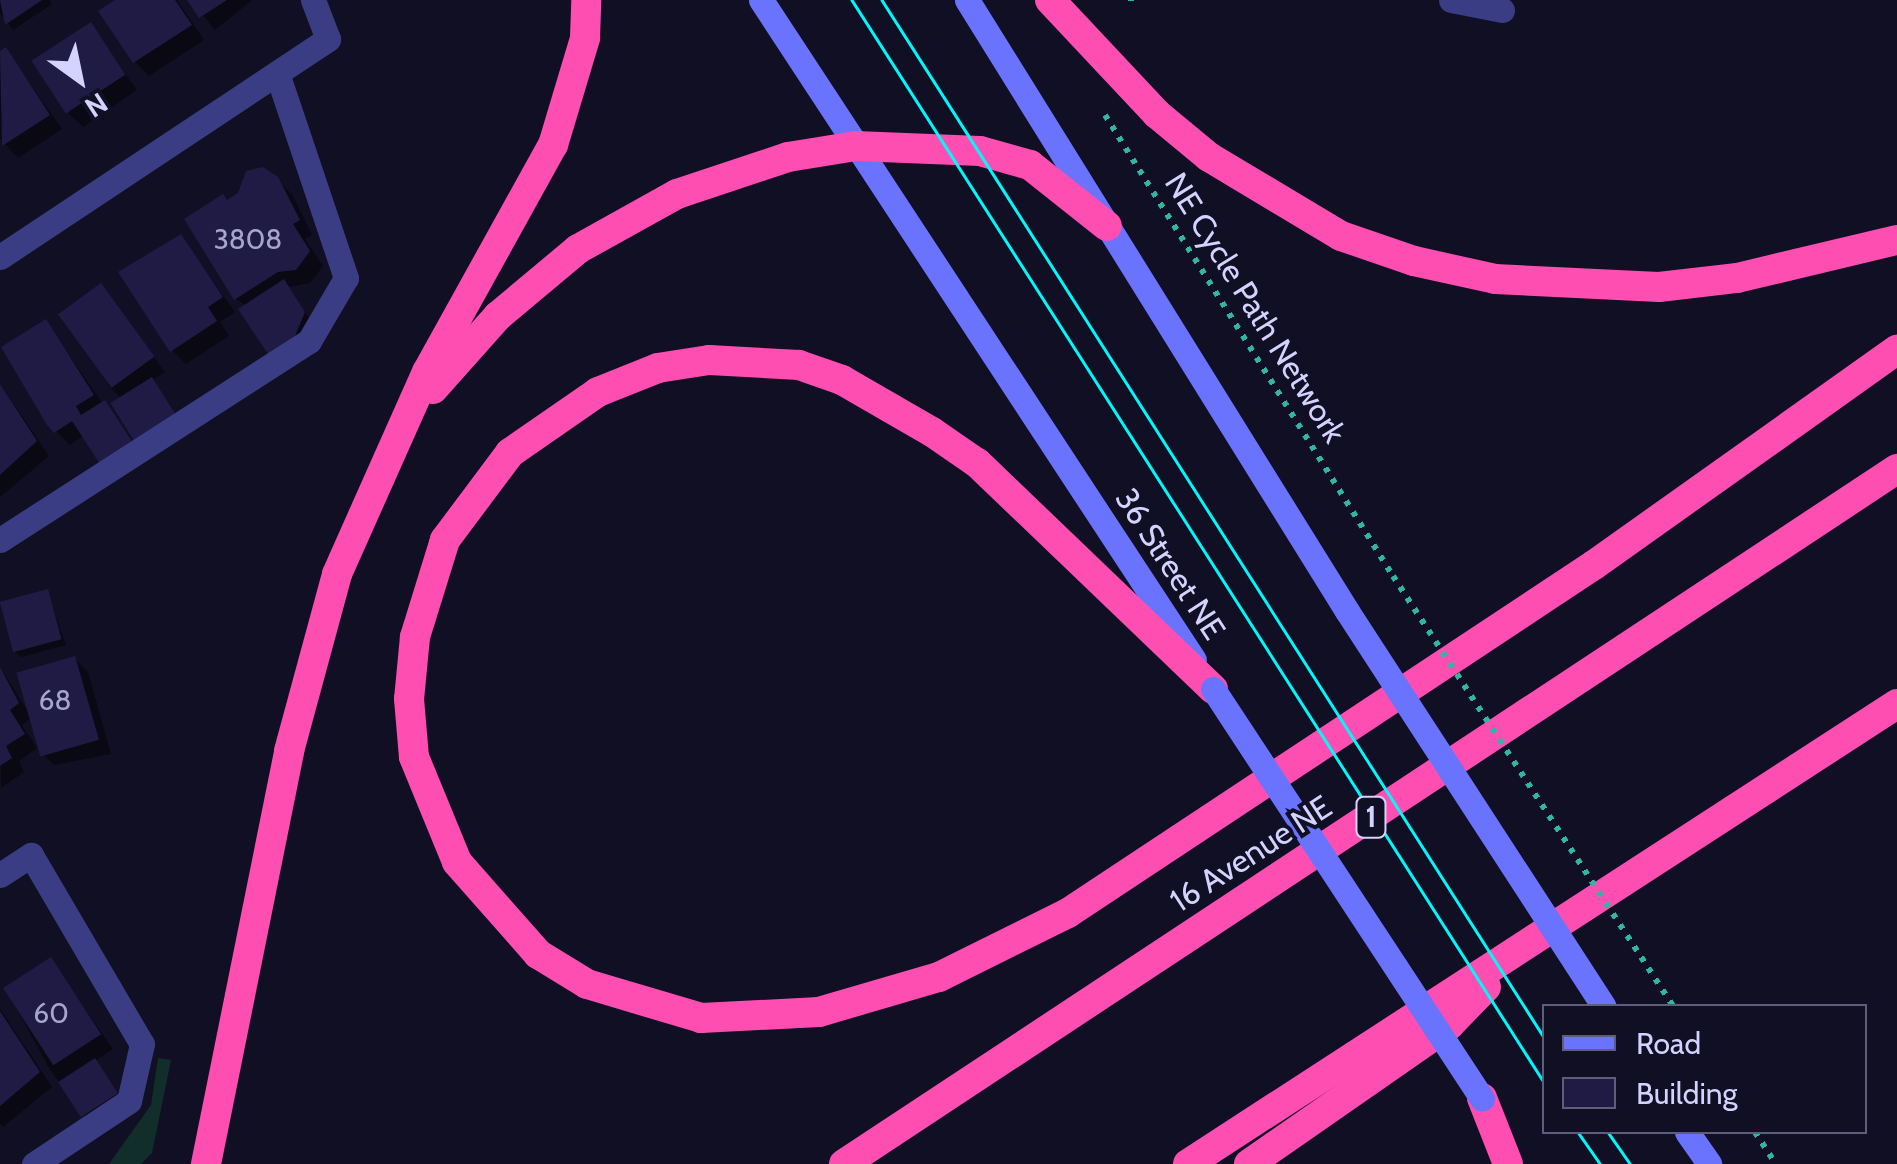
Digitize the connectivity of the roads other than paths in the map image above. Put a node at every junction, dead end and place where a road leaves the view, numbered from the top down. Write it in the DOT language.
graph roads {
  1 [pos="313,0"];
  2 [pos="586,0"];
  3 [pos="760,0"];
  4 [pos="967,0"];
  5 [pos="1050,0"];
  6 [pos="1452,0"];
  7 [pos="1502,10"];
  8 [pos="277,73"];
  9 [pos="856,146"];
  10 [pos="1107,226"];
  11 [pos="1897,240"];
  12 [pos="0,257"];
  13 [pos="1897,350"];
  14 [pos="388,453"];
  15 [pos="1897,469"];
  16 [pos="0,540"];
  17 [pos="1213,689"];
  18 [pos="1897,704"];
  19 [pos="0,875"];
  20 [pos="1523,949"];
  21 [pos="1603,1004"];
  22 [pos="1482,1098"];
  23 [pos="1688,1134"];
  24 [pos="34,1164"];
  25 [pos="206,1164"];
  26 [pos="844,1164"];
  27 [pos="1188,1164"];
  28 [pos="1249,1164"];
  29 [pos="1508,1164"];
  30 [pos="1525,1164"];
  31 [pos="1709,1164"];
  1 -- 8 [label="street"];
  2 -- 14 [label="highway"];
  3 -- 9 [label="main road, 36 Street NE"];
  4 -- 10 [label="main road"];
  5 -- 11 [label="highway"];
  6 -- 7 [label="street"];
  8 -- 12 [label="street"];
  8 -- 16 [label="street"];
  9 -- 10 [label="highway"];
  9 -- 14 [label="highway"];
  9 -- 17 [label="main road, 36 Street NE"];
  10 -- 21 [label="main road, bridge"];
  13 -- 17 [label="highway"];
  14 -- 25 [label="highway"];
  15 -- 26 [label="highway, 16 Avenue NE / 1"];
  17 -- 22 [label="main road, 36 Street NE, bridge"];
  18 -- 20 [label="highway"];
  19 -- 24 [label="street"];
  20 -- 27 [label="highway"];
  20 -- 28 [label="highway"];
  22 -- 29 [label="highway"];
  22 -- 30 [label="main road, 36 Street NE"];
  23 -- 31 [label="main road"];
}
